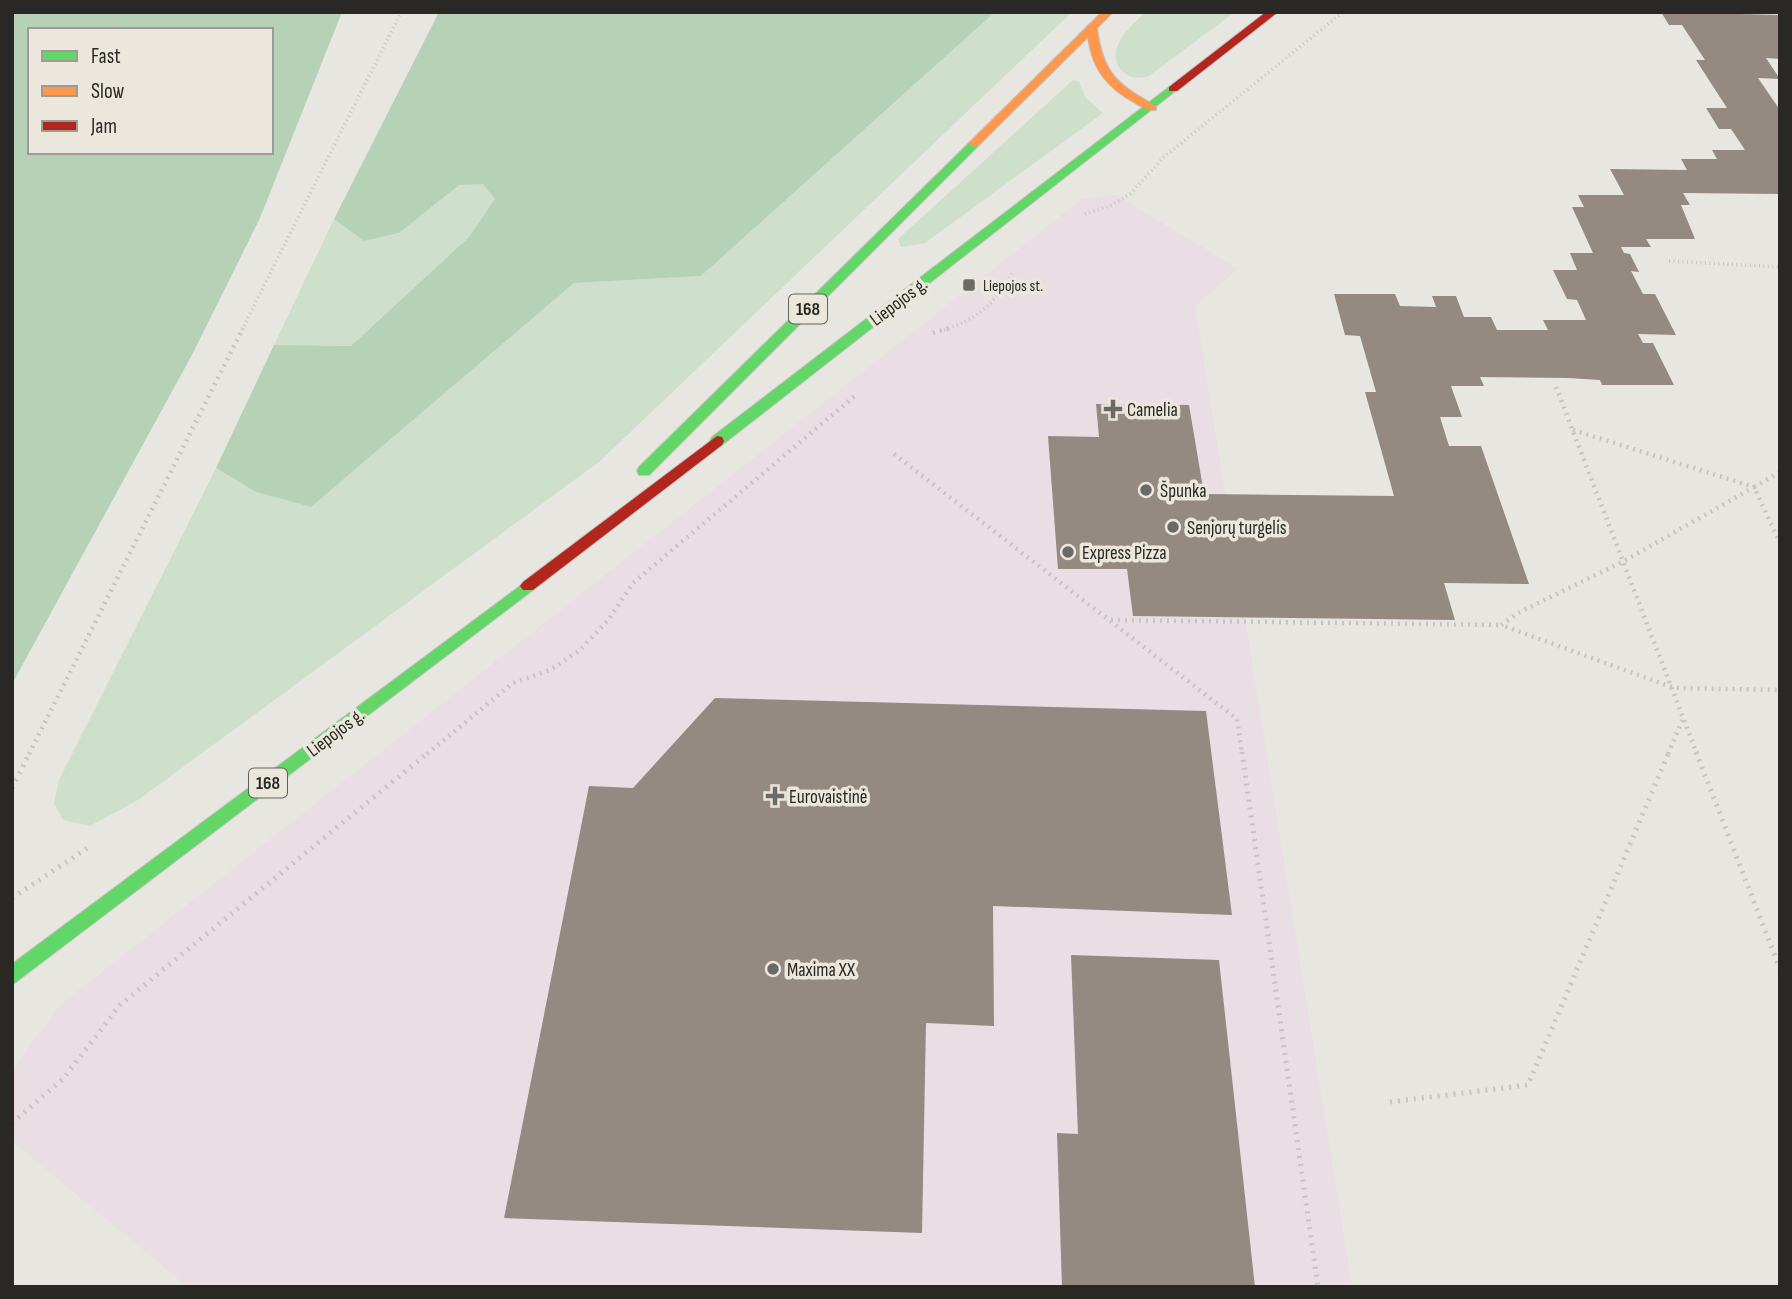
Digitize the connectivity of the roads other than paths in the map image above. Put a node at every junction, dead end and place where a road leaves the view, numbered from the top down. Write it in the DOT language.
graph roads {
  1 [pos="1108,12"];
  2 [pos="1273,12"];
  3 [pos="1092,27"];
  4 [pos="1152,108"];
  5 [pos="523,590"];
  6 [pos="12,976"];
  1 -- 3 [label="main road, Liepojos g. / 168"];
  2 -- 4 [label="main road, Liepojos g. / 168"];
  3 -- 4 [label="main road"];
  3 -- 5 [label="main road, Liepojos g. / 168"];
  4 -- 5 [label="main road, Liepojos g. / 168"];
  5 -- 6 [label="main road, Liepojos g. / 168"];
}
